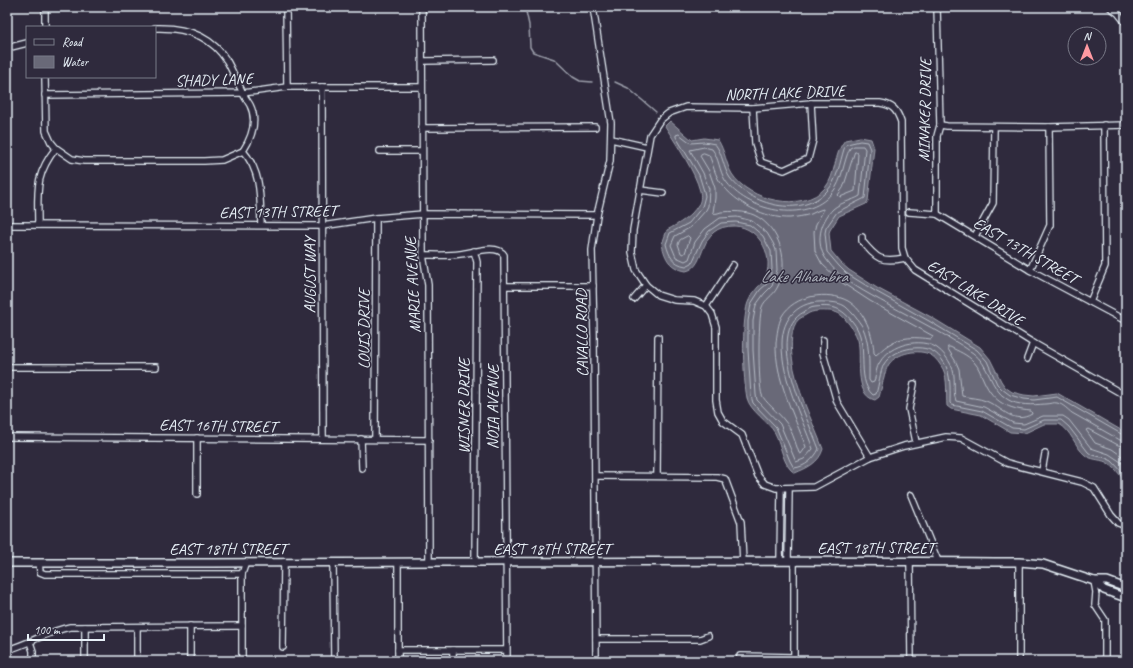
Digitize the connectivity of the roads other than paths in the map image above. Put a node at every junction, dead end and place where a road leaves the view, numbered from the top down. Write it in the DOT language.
graph roads {
  1 [pos="45,7"];
  2 [pos="286,7"];
  3 [pos="422,7"];
  4 [pos="593,7"];
  5 [pos="937,7"];
  6 [pos="1110,7"];
  7 [pos="1126,23"];
  8 [pos="45,26"];
  9 [pos="156,28"];
  10 [pos="26,43"];
  11 [pos="7,48"];
  12 [pos="423,60"];
  13 [pos="493,60"];
  14 [pos="45,78"];
  15 [pos="287,87"];
  16 [pos="322,87"];
  17 [pos="422,87"];
  18 [pos="243,93"];
  19 [pos="45,95"];
  20 [pos="811,103"];
  21 [pos="753,108"];
  22 [pos="895,108"];
  23 [pos="940,124"];
  24 [pos="1126,125"];
  25 [pos="1104,126"];
  26 [pos="595,127"];
  27 [pos="994,127"];
  28 [pos="1049,127"];
  29 [pos="422,128"];
  30 [pos="611,139"];
  31 [pos="647,147"];
  32 [pos="56,148"];
  33 [pos="242,151"];
  34 [pos="380,151"];
  35 [pos="422,151"];
  36 [pos="640,190"];
  37 [pos="663,193"];
  38 [pos="909,212"];
  39 [pos="423,214"];
  40 [pos="937,214"];
  41 [pos="597,215"];
  42 [pos="376,218"];
  43 [pos="7,225"];
  44 [pos="38,225"];
  45 [pos="261,225"];
  46 [pos="322,226"];
  47 [pos="975,236"];
  48 [pos="862,237"];
  49 [pos="474,251"];
  50 [pos="423,255"];
  51 [pos="905,258"];
  52 [pos="733,265"];
  53 [pos="1030,270"];
  54 [pos="646,285"];
  55 [pos="505,286"];
  56 [pos="592,286"];
  57 [pos="634,299"];
  58 [pos="1090,302"];
  59 [pos="706,306"];
  60 [pos="1126,321"];
  61 [pos="658,337"];
  62 [pos="823,340"];
  63 [pos="1033,343"];
  64 [pos="1027,359"];
  65 [pos="7,367"];
  66 [pos="156,367"];
  67 [pos="914,384"];
  68 [pos="1126,396"];
  69 [pos="7,437"];
  70 [pos="197,438"];
  71 [pos="322,439"];
  72 [pos="361,439"];
  73 [pos="375,439"];
  74 [pos="429,440"];
  75 [pos="916,442"];
  76 [pos="1045,454"];
  77 [pos="870,458"];
  78 [pos="362,468"];
  79 [pos="1042,471"];
  80 [pos="596,476"];
  81 [pos="658,476"];
  82 [pos="785,489"];
  83 [pos="197,494"];
  84 [pos="911,495"];
  85 [pos="1126,526"];
  86 [pos="780,561"];
  87 [pos="791,561"];
  88 [pos="910,561"];
  89 [pos="938,561"];
  90 [pos="246,562"];
  91 [pos="284,562"];
  92 [pos="334,562"];
  93 [pos="398,562"];
  94 [pos="429,562"];
  95 [pos="596,562"];
  96 [pos="743,562"];
  97 [pos="1019,562"];
  98 [pos="7,563"];
  99 [pos="39,563"];
  100 [pos="475,563"];
  101 [pos="506,563"];
  102 [pos="242,574"];
  103 [pos="1094,581"];
  104 [pos="1126,588"];
  105 [pos="1126,598"];
  106 [pos="190,626"];
  107 [pos="242,626"];
  108 [pos="85,627"];
  109 [pos="137,627"];
  110 [pos="708,636"];
  111 [pos="596,640"];
  112 [pos="30,642"];
  113 [pos="284,646"];
  114 [pos="7,650"];
  115 [pos="398,650"];
  116 [pos="453,650"];
  117 [pos="506,650"];
  118 [pos="739,658"];
  119 [pos="794,659"];
  120 [pos="33,661"];
  121 [pos="85,661"];
  122 [pos="137,661"];
  123 [pos="190,661"];
  124 [pos="242,661"];
  125 [pos="334,661"];
  126 [pos="398,661"];
  127 [pos="453,661"];
  128 [pos="506,661"];
  129 [pos="596,661"];
  130 [pos="911,661"];
  131 [pos="1019,661"];
  132 [pos="1105,661"];
  1 -- 8 [label="street"];
  2 -- 15 [label="street"];
  3 -- 12 [label="street, MARIE AVENUE"];
  4 -- 30 [label="street, CAVALLO ROAD"];
  5 -- 23 [label="street, MINAKER DRIVE"];
  6 -- 7 [label="street"];
  9 -- 18 [label="street"];
  10 -- 11 [label="street"];
  12 -- 13 [label="street"];
  12 -- 17 [label="street, MARIE AVENUE"];
  14 -- 19 [label="street"];
  15 -- 16 [label="street, SHADY LANE"];
  15 -- 18 [label="street, SHADY LANE"];
  16 -- 17 [label="street, SHADY LANE"];
  16 -- 46 [label="street, AUGUST WAY"];
  17 -- 29 [label="street, MARIE AVENUE"];
  18 -- 19 [label="street, SHADY LANE"];
  18 -- 33 [label="street"];
  19 -- 32 [label="street"];
  20 -- 21 [label="street, NORTH LAKE DRIVE"];
  20 -- 21 [label="street"];
  20 -- 22 [label="street, NORTH LAKE DRIVE"];
  21 -- 31 [label="street, NORTH LAKE DRIVE"];
  22 -- 51 [label="street, EAST LAKE DRIVE"];
  23 -- 27 [label="street"];
  23 -- 40 [label="street, MINAKER DRIVE"];
  24 -- 25 [label="street"];
  25 -- 28 [label="street"];
  25 -- 58 [label="street"];
  26 -- 29 [label="street"];
  27 -- 28 [label="street"];
  27 -- 47 [label="street"];
  28 -- 53 [label="street"];
  29 -- 35 [label="street, MARIE AVENUE"];
  30 -- 31 [label="street"];
  30 -- 41 [label="street, CAVALLO ROAD"];
  31 -- 36 [label="street"];
  32 -- 33 [label="street"];
  32 -- 44 [label="street"];
  33 -- 45 [label="street"];
  34 -- 35 [label="street"];
  35 -- 39 [label="street, MARIE AVENUE"];
  36 -- 37 [label="street"];
  36 -- 54 [label="street"];
  38 -- 40 [label="street, EAST 13TH STREET"];
  39 -- 41 [label="street, EAST 13TH STREET"];
  39 -- 42 [label="street, EAST 13TH STREET"];
  39 -- 50 [label="street, MARIE AVENUE"];
  40 -- 47 [label="street, EAST 13TH STREET"];
  41 -- 56 [label="street, CAVALLO ROAD"];
  42 -- 46 [label="street, EAST 13TH STREET"];
  42 -- 73 [label="street, LOUIS DRIVE"];
  43 -- 44 [label="street, EAST 13TH STREET"];
  44 -- 45 [label="street, EAST 13TH STREET"];
  45 -- 46 [label="street, EAST 13TH STREET"];
  46 -- 71 [label="street, AUGUST WAY"];
  47 -- 53 [label="street, EAST 13TH STREET"];
  48 -- 51 [label="street"];
  49 -- 50 [label="street"];
  49 -- 55 [label="street, NOIA AVENUE"];
  49 -- 100 [label="street, WISNER DRIVE"];
  50 -- 74 [label="street, MARIE AVENUE"];
  51 -- 63 [label="street, EAST LAKE DRIVE"];
  52 -- 59 [label="street"];
  53 -- 58 [label="street, EAST 13TH STREET"];
  54 -- 57 [label="street"];
  54 -- 59 [label="street"];
  55 -- 56 [label="street"];
  55 -- 101 [label="street, NOIA AVENUE"];
  56 -- 80 [label="street, CAVALLO ROAD"];
  58 -- 60 [label="street, EAST 13TH STREET"];
  59 -- 82 [label="street"];
  61 -- 81 [label="street"];
  62 -- 77 [label="street"];
  63 -- 64 [label="street"];
  63 -- 68 [label="street, EAST LAKE DRIVE"];
  65 -- 66 [label="street"];
  67 -- 75 [label="street"];
  69 -- 70 [label="street, EAST 16TH STREET"];
  70 -- 71 [label="street, EAST 16TH STREET"];
  70 -- 83 [label="street"];
  71 -- 72 [label="street, EAST 16TH STREET"];
  72 -- 73 [label="street, EAST 16TH STREET"];
  72 -- 78 [label="street"];
  73 -- 74 [label="street, EAST 16TH STREET"];
  74 -- 94 [label="street, MARIE AVENUE"];
  75 -- 77 [label="street"];
  75 -- 79 [label="street"];
  76 -- 79 [label="street"];
  77 -- 82 [label="street"];
  79 -- 85 [label="street"];
  80 -- 81 [label="street"];
  80 -- 95 [label="street, CAVALLO ROAD"];
  81 -- 96 [label="street"];
  82 -- 86 [label="street"];
  82 -- 87 [label="street"];
  84 -- 89 [label="street"];
  86 -- 87 [label="main road, EAST 18TH STREET"];
  86 -- 96 [label="main road, EAST 18TH STREET"];
  87 -- 88 [label="main road, EAST 18TH STREET"];
  87 -- 119 [label="street"];
  88 -- 89 [label="main road, EAST 18TH STREET"];
  88 -- 130 [label="street"];
  89 -- 97 [label="main road, EAST 18TH STREET"];
  90 -- 91 [label="main road, EAST 18TH STREET"];
  90 -- 99 [label="main road, EAST 18TH STREET"];
  90 -- 102 [label="street"];
  91 -- 92 [label="main road, EAST 18TH STREET"];
  91 -- 113 [label="street"];
  92 -- 93 [label="main road, EAST 18TH STREET"];
  92 -- 125 [label="street"];
  93 -- 94 [label="main road, EAST 18TH STREET"];
  93 -- 115 [label="street"];
  94 -- 100 [label="main road, EAST 18TH STREET"];
  95 -- 96 [label="main road, EAST 18TH STREET"];
  95 -- 101 [label="main road, EAST 18TH STREET"];
  95 -- 111 [label="street, CAVALLO ROAD"];
  97 -- 103 [label="main road, EAST 18TH STREET"];
  97 -- 131 [label="street"];
  98 -- 99 [label="main road, EAST 18TH STREET"];
  99 -- 102 [label="street"];
  100 -- 101 [label="main road, EAST 18TH STREET"];
  101 -- 117 [label="street, NOIA AVENUE"];
  102 -- 107 [label="street"];
  103 -- 104 [label="main road, EAST 18TH STREET"];
  103 -- 105 [label="main road, EAST 18TH STREET"];
  103 -- 132 [label="street"];
  106 -- 107 [label="street"];
  106 -- 109 [label="street"];
  106 -- 123 [label="street"];
  107 -- 124 [label="street"];
  108 -- 109 [label="street"];
  108 -- 112 [label="street"];
  108 -- 121 [label="street"];
  109 -- 122 [label="street"];
  110 -- 111 [label="street"];
  111 -- 129 [label="street, CAVALLO ROAD"];
  112 -- 114 [label="street"];
  112 -- 120 [label="street"];
  115 -- 116 [label="street"];
  115 -- 126 [label="street"];
  116 -- 117 [label="street"];
  116 -- 127 [label="street"];
  117 -- 128 [label="street, NOIA AVENUE"];
  118 -- 119 [label="street"];
}
